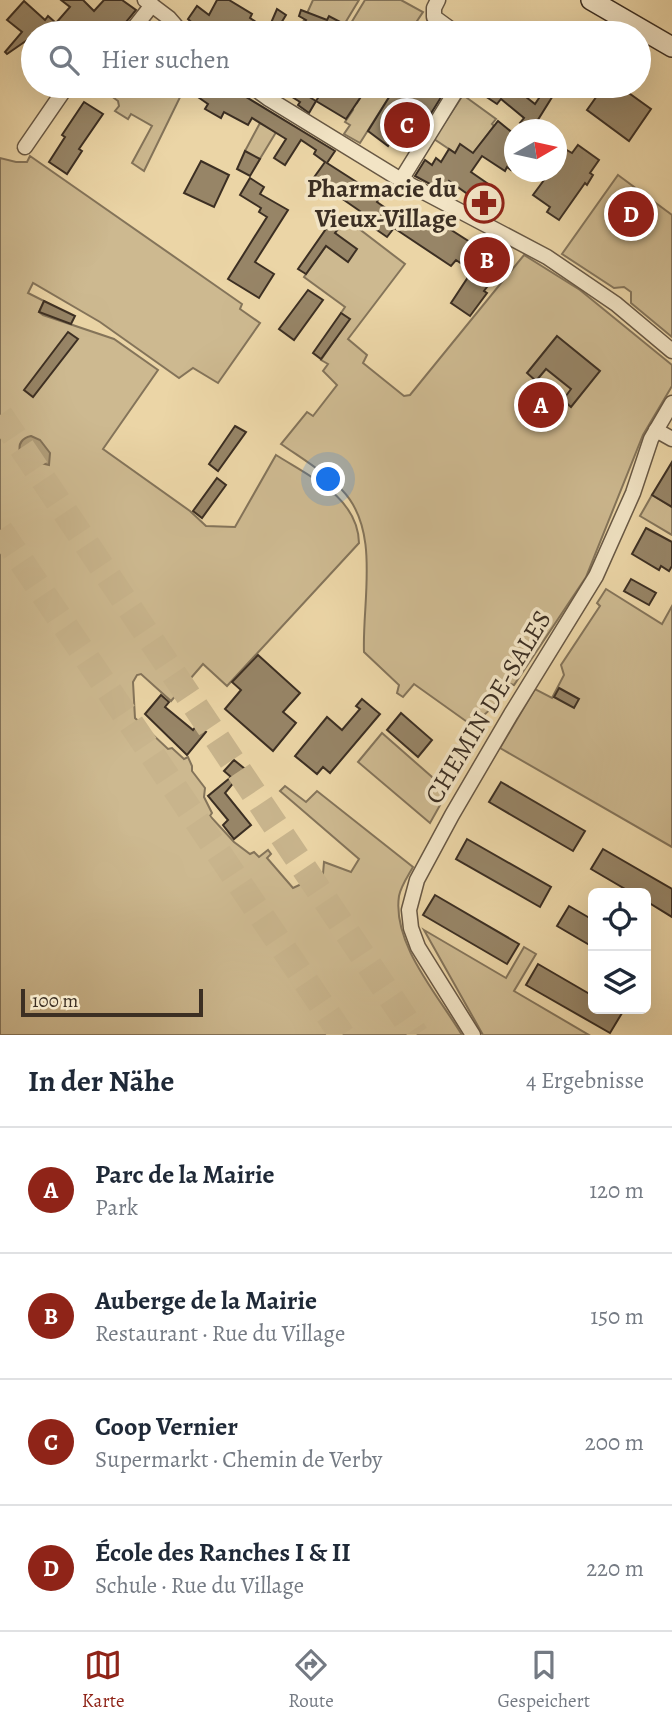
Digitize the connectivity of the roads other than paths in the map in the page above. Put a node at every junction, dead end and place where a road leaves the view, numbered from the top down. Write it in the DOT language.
graph roads {
  1 [pos="438,0"];
  2 [pos="591,0"];
  3 [pos="619,0"];
  4 [pos="149,2"];
  5 [pos="137,21"];
  6 [pos="172,21"];
  7 [pos="438,21"];
  8 [pos="627,21"];
  9 [pos="672,33"];
  10 [pos="651,35"];
  11 [pos="672,47"];
  12 [pos="59,98"];
  13 [pos="268,98"];
  14 [pos="452,98"];
  15 [pos="25,148"];
  16 [pos="401,180"];
  17 [pos="672,351"];
  18 [pos="672,402"];
  19 [pos="656,430"];
  20 [pos="672,439"];
  21 [pos="473,1035"];
  1 -- 7 [label="street"];
  2 -- 8 [label="main road"];
  3 -- 9 [label="main road"];
  4 -- 5 [label="street"];
  4 -- 6 [label="street"];
  10 -- 11 [label="main road"];
  12 -- 15 [label="street"];
  13 -- 16 [label="street"];
  14 -- 16 [label="street"];
  16 -- 17 [label="street"];
  18 -- 19 [label="street, CHEMIN DE-SALES"];
  19 -- 20 [label="street"];
  19 -- 21 [label="street, CHEMIN DE-SALES"];
}
